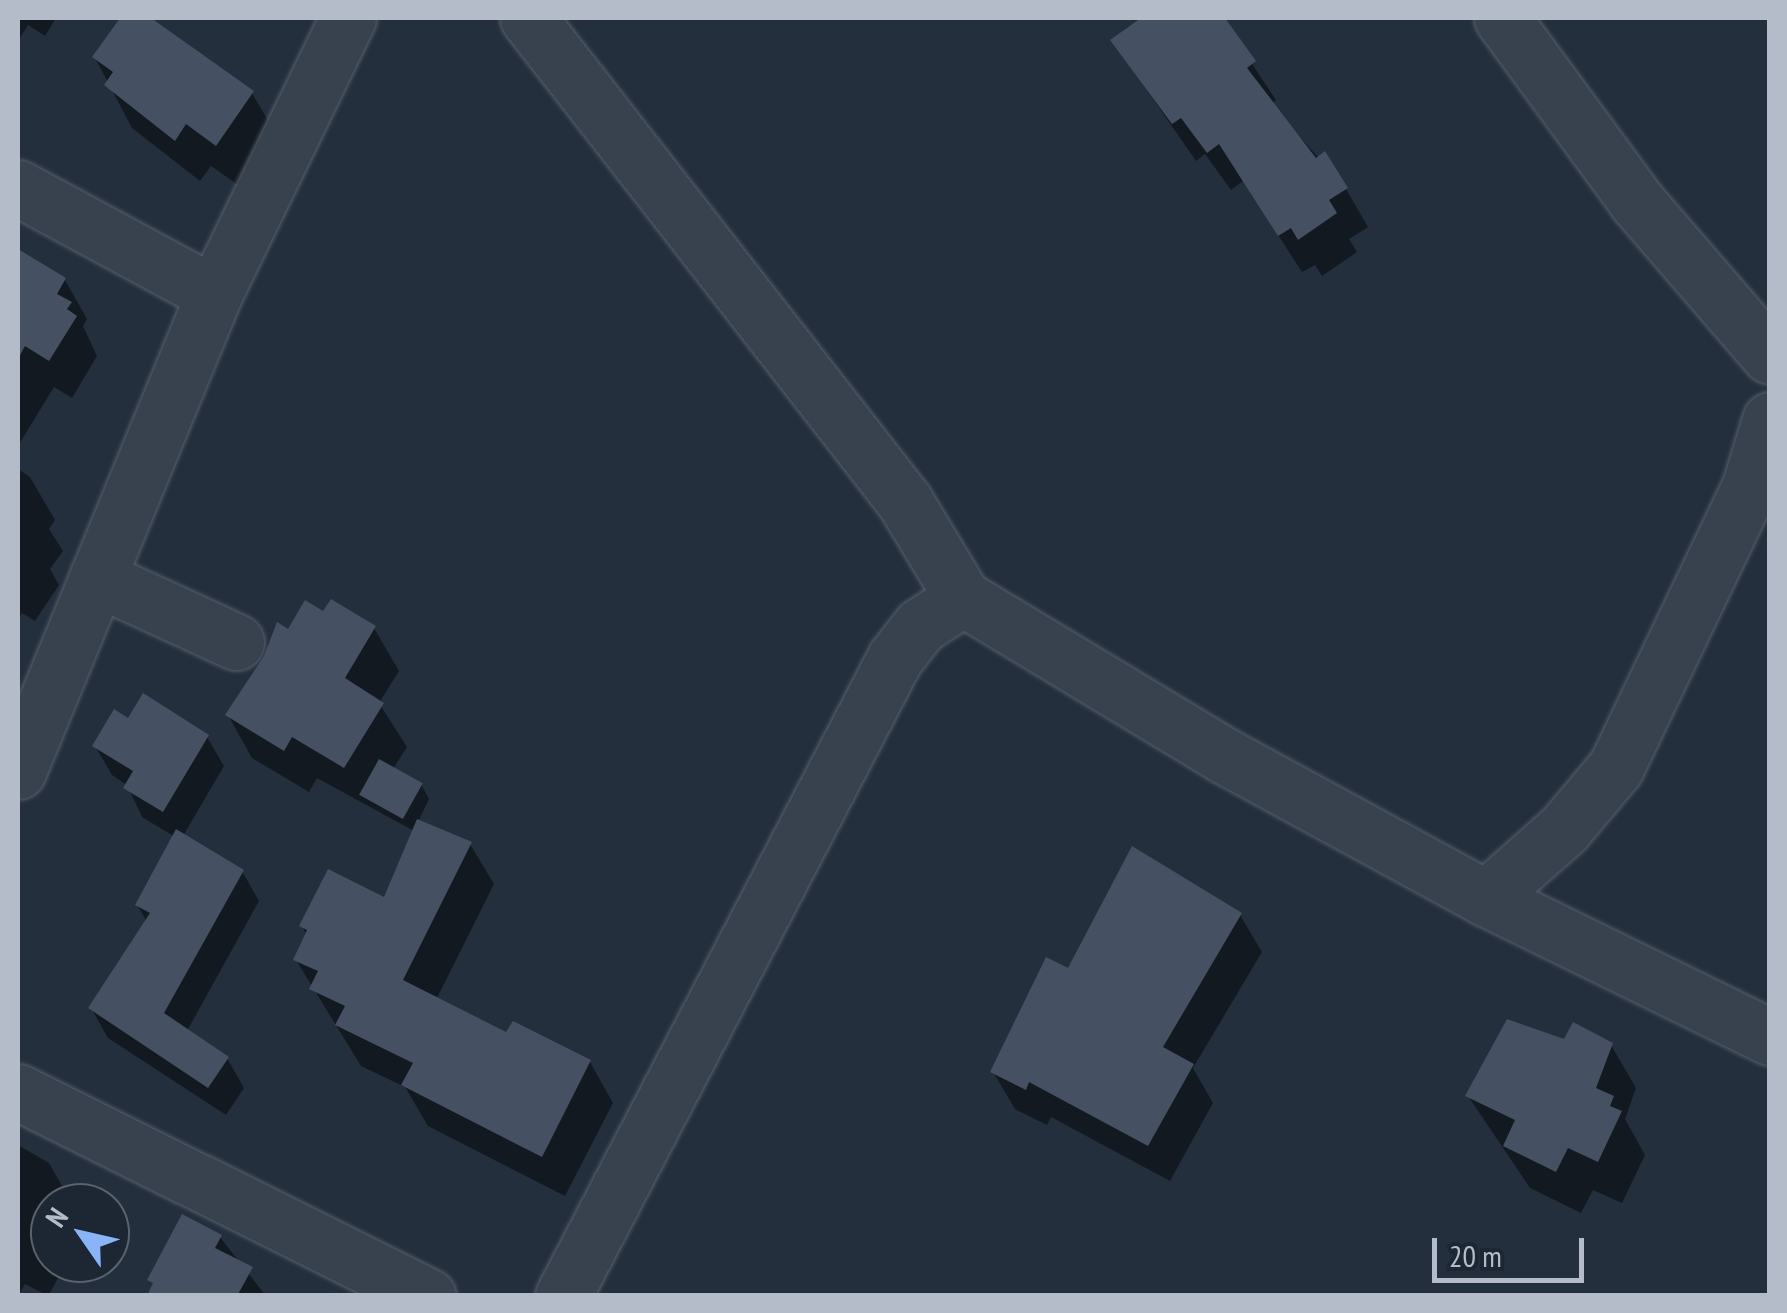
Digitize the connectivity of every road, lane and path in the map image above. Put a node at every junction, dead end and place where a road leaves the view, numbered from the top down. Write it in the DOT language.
graph roads {
  1 [pos="348,18"];
  2 [pos="528,18"];
  3 [pos="1502,18"];
  4 [pos="18,188"];
  5 [pos="214,294"];
  6 [pos="1770,356"];
  7 [pos="1770,420"];
  8 [pos="1760,479"];
  9 [pos="97,578"];
  10 [pos="962,598"];
  11 [pos="236,642"];
  12 [pos="18,770"];
  13 [pos="1486,898"];
  14 [pos="1770,1037"];
  15 [pos="18,1092"];
  16 [pos="428,1296"];
  17 [pos="564,1296"];
  1 -- 5 [label="street"];
  2 -- 10 [label="street"];
  3 -- 6 [label="street"];
  4 -- 5 [label="street"];
  5 -- 9 [label="street"];
  7 -- 8 [label="street"];
  8 -- 13 [label="street"];
  9 -- 11 [label="street"];
  9 -- 12 [label="street"];
  10 -- 13 [label="street"];
  10 -- 17 [label="street"];
  13 -- 14 [label="street"];
  15 -- 16 [label="street"];
}
